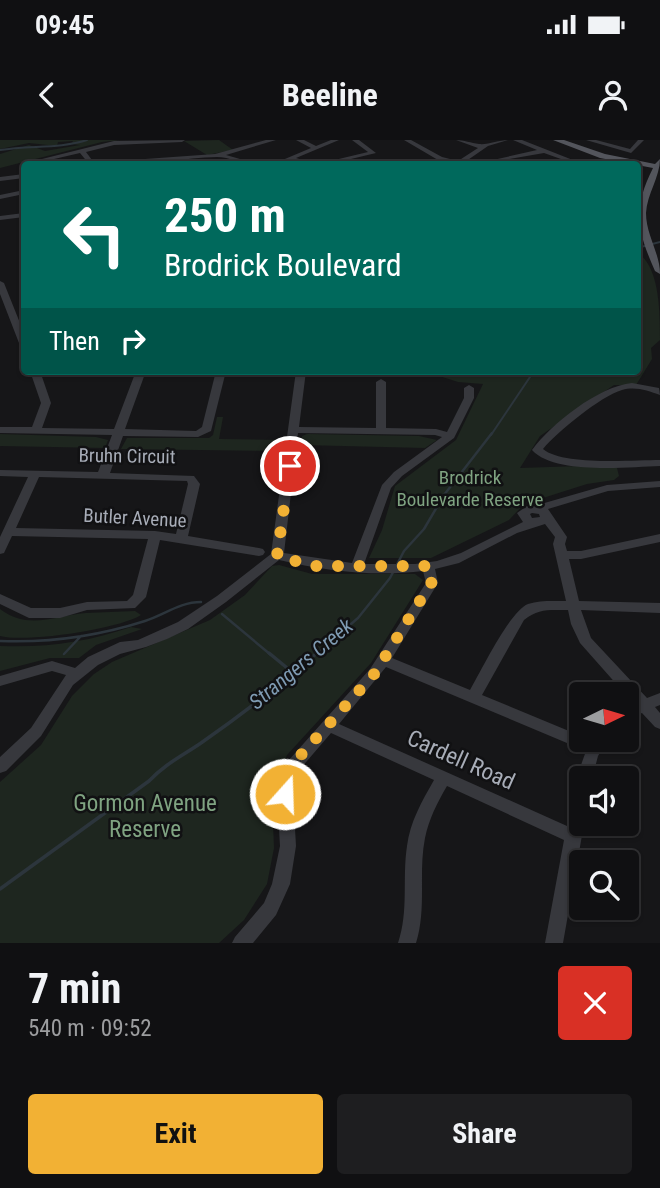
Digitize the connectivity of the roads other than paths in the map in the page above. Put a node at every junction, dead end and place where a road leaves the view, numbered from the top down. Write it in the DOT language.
graph roads {
  1 [pos="182,140"];
  2 [pos="273,140"];
  3 [pos="299,140"];
  4 [pos="336,140"];
  5 [pos="355,140"];
  6 [pos="407,140"];
  7 [pos="460,140"];
  8 [pos="505,140"];
  9 [pos="516,140"];
  10 [pos="549,140"];
  11 [pos="557,140"];
  12 [pos="589,140"];
  13 [pos="640,140"];
  14 [pos="483,147"];
  15 [pos="316,148"];
  16 [pos="81,150"];
  17 [pos="541,151"];
  18 [pos="221,155"];
  19 [pos="471,155"];
  20 [pos="289,159"];
  21 [pos="37,161"];
  22 [pos="90,161"];
  23 [pos="142,161"];
  24 [pos="242,161"];
  25 [pos="284,161"];
  26 [pos="297,161"];
  27 [pos="337,161"];
  28 [pos="448,161"];
  29 [pos="463,161"];
  30 [pos="492,161"];
  31 [pos="506,161"];
  32 [pos="569,161"];
  33 [pos="615,161"];
  34 [pos="623,161"];
  35 [pos="641,166"];
  36 [pos="641,167"];
  37 [pos="659,170"];
  38 [pos="21,176"];
  39 [pos="0,179"];
  40 [pos="21,193"];
  41 [pos="3,196"];
  42 [pos="21,215"];
  43 [pos="0,218"];
  44 [pos="655,248"];
  45 [pos="660,271"];
  46 [pos="0,283"];
  47 [pos="20,322"];
  48 [pos="36,375"];
  49 [pos="140,375"];
  50 [pos="220,375"];
  51 [pos="301,375"];
  52 [pos="381,382"];
  53 [pos="469,388"];
  54 [pos="660,392"];
  55 [pos="0,430"];
  56 [pos="294,430"];
  57 [pos="36,431"];
  58 [pos="381,431"];
  59 [pos="118,433"];
  60 [pos="450,436"];
  61 [pos="624,463"];
  62 [pos="660,463"];
  63 [pos="0,473"];
  64 [pos="35,473"];
  65 [pos="103,475"];
  66 [pos="660,484"];
  67 [pos="629,485"];
  68 [pos="537,517"];
  69 [pos="8,532"];
  70 [pos="155,535"];
  71 [pos="181,538"];
  72 [pos="660,538"];
  73 [pos="0,550"];
  74 [pos="561,550"];
  75 [pos="268,554"];
  76 [pos="361,566"];
  77 [pos="426,566"];
  78 [pos="0,598"];
  79 [pos="574,606"];
  80 [pos="660,608"];
  81 [pos="383,660"];
  82 [pos="76,673"];
  83 [pos="0,681"];
  84 [pos="473,697"];
  85 [pos="660,699"];
  86 [pos="643,706"];
  87 [pos="639,708"];
  88 [pos="660,723"];
  89 [pos="328,724"];
  90 [pos="569,733"];
  91 [pos="0,767"];
  92 [pos="444,777"];
  93 [pos="569,834"];
  94 [pos="574,836"];
  95 [pos="241,943"];
  96 [pos="407,943"];
  97 [pos="554,943"];
  1 -- 16 [label="street"];
  2 -- 18 [label="street"];
  3 -- 15 [label="street"];
  4 -- 15 [label="street"];
  5 -- 27 [label="street"];
  6 -- 28 [label="street"];
  7 -- 14 [label="street"];
  8 -- 14 [label="street"];
  9 -- 17 [label="street"];
  10 -- 33 [label="main road"];
  11 -- 34 [label="main road"];
  12 -- 13 [label="street"];
  14 -- 19 [label="street"];
  15 -- 20 [label="street"];
  16 -- 21 [label="street"];
  16 -- 22 [label="street"];
  17 -- 31 [label="street"];
  17 -- 32 [label="street"];
  18 -- 23 [label="street"];
  18 -- 24 [label="street"];
  19 -- 29 [label="street"];
  19 -- 30 [label="street"];
  20 -- 25 [label="street"];
  20 -- 26 [label="street"];
  35 -- 37 [label="main road"];
  36 -- 37 [label="main road"];
  37 -- 44 [label="main road"];
  38 -- 39 [label="street"];
  40 -- 41 [label="street"];
  42 -- 43 [label="street"];
  44 -- 45 [label="main road"];
  46 -- 47 [label="street"];
  48 -- 57 [label="street"];
  49 -- 59 [label="street"];
  50 -- 59 [label="street"];
  51 -- 56 [label="street"];
  52 -- 58 [label="street"];
  53 -- 60 [label="street"];
  54 -- 61 [label="street"];
  55 -- 57 [label="street"];
  56 -- 58 [label="street"];
  56 -- 75 [label="street"];
  57 -- 59 [label="street"];
  58 -- 60 [label="street"];
  59 -- 65 [label="street"];
  60 -- 76 [label="street"];
  61 -- 62 [label="street"];
  61 -- 67 [label="street"];
  63 -- 64 [label="street, Bruhn Circuit"];
  64 -- 65 [label="street, Bruhn Circuit"];
  64 -- 69 [label="street"];
  65 -- 71 [label="street, Bruhn Circuit"];
  66 -- 67 [label="street"];
  67 -- 68 [label="street"];
  68 -- 74 [label="street"];
  68 -- 77 [label="street, Butler Avenue"];
  69 -- 70 [label="street, Butler Avenue"];
  69 -- 73 [label="street"];
  70 -- 71 [label="street, Butler Avenue"];
  70 -- 78 [label="street"];
  71 -- 75 [label="street, Butler Avenue"];
  72 -- 74 [label="street"];
  74 -- 79 [label="street"];
  75 -- 76 [label="street, Butler Avenue"];
  75 -- 82 [label="street"];
  76 -- 77 [label="street, Butler Avenue"];
  77 -- 81 [label="street"];
  79 -- 80 [label="street"];
  79 -- 84 [label="street"];
  79 -- 86 [label="street"];
  81 -- 84 [label="street"];
  81 -- 89 [label="street"];
  82 -- 83 [label="street"];
  82 -- 91 [label="street"];
  84 -- 90 [label="street"];
  85 -- 86 [label="street"];
  86 -- 87 [label="street"];
  86 -- 88 [label="street"];
  89 -- 92 [label="street, Cardell Road"];
  89 -- 95 [label="street"];
  92 -- 93 [label="street, Cardell Road"];
  92 -- 96 [label="street"];
  94 -- 97 [label="street"];
}
